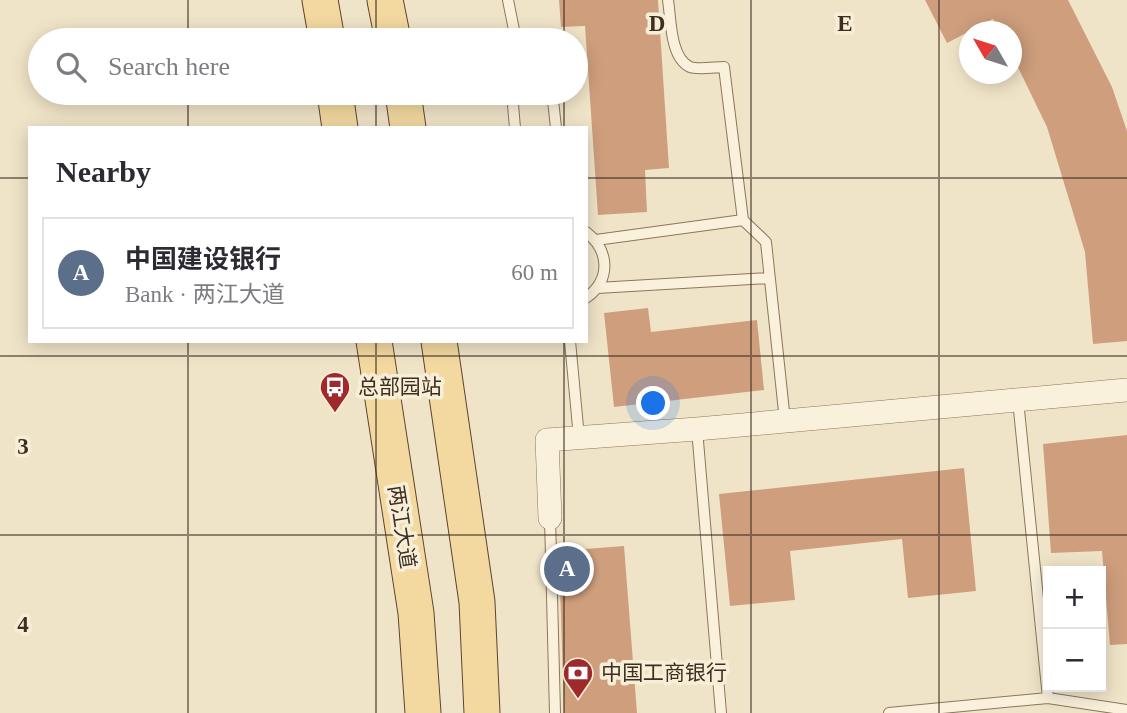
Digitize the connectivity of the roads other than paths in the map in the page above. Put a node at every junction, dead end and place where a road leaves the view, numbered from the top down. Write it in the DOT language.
graph roads {
  1 [pos="320,0"];
  2 [pos="385,0"];
  3 [pos="407,0"];
  4 [pos="508,0"];
  5 [pos="668,0"];
  6 [pos="325,28"];
  7 [pos="391,28"];
  8 [pos="411,28"];
  9 [pos="514,28"];
  10 [pos="337,105"];
  11 [pos="513,105"];
  12 [pos="554,105"];
  13 [pos="340,126"];
  14 [pos="515,126"];
  15 [pos="556,126"];
  16 [pos="744,220"];
  17 [pos="588,234"];
  18 [pos="596,240"];
  19 [pos="769,278"];
  20 [pos="597,288"];
  21 [pos="588,296"];
  22 [pos="374,343"];
  23 [pos="439,343"];
  24 [pos="570,343"];
  25 [pos="1127,390"];
  26 [pos="1018,400"];
  27 [pos="785,421"];
  28 [pos="697,429"];
  29 [pos="579,438"];
  30 [pos="550,518"];
  31 [pos="1048,698"];
  32 [pos="1127,709"];
  33 [pos="423,713"];
  34 [pos="482,713"];
  35 [pos="555,713"];
  36 [pos="721,713"];
  37 [pos="889,713"];
  1 -- 6 [label="main road"];
  2 -- 7 [label="main road"];
  3 -- 8 [label="main road"];
  4 -- 9 [label="lane"];
  5 -- 16 [label="lane"];
  10 -- 13 [label="main road"];
  11 -- 14 [label="lane"];
  12 -- 15 [label="lane"];
  16 -- 18 [label="lane"];
  16 -- 19 [label="lane"];
  17 -- 18 [label="lane"];
  18 -- 20 [label="lane"];
  19 -- 20 [label="lane"];
  19 -- 27 [label="lane"];
  20 -- 21 [label="lane"];
  22 -- 33 [label="main road, 两江大道"];
  23 -- 34 [label="main road"];
  24 -- 29 [label="lane"];
  25 -- 26 [label="street"];
  26 -- 27 [label="street"];
  26 -- 31 [label="lane"];
  27 -- 28 [label="street"];
  28 -- 29 [label="street"];
  28 -- 36 [label="lane"];
  29 -- 30 [label="street"];
  30 -- 35 [label="lane"];
  31 -- 32 [label="lane"];
  31 -- 37 [label="lane"];
}
